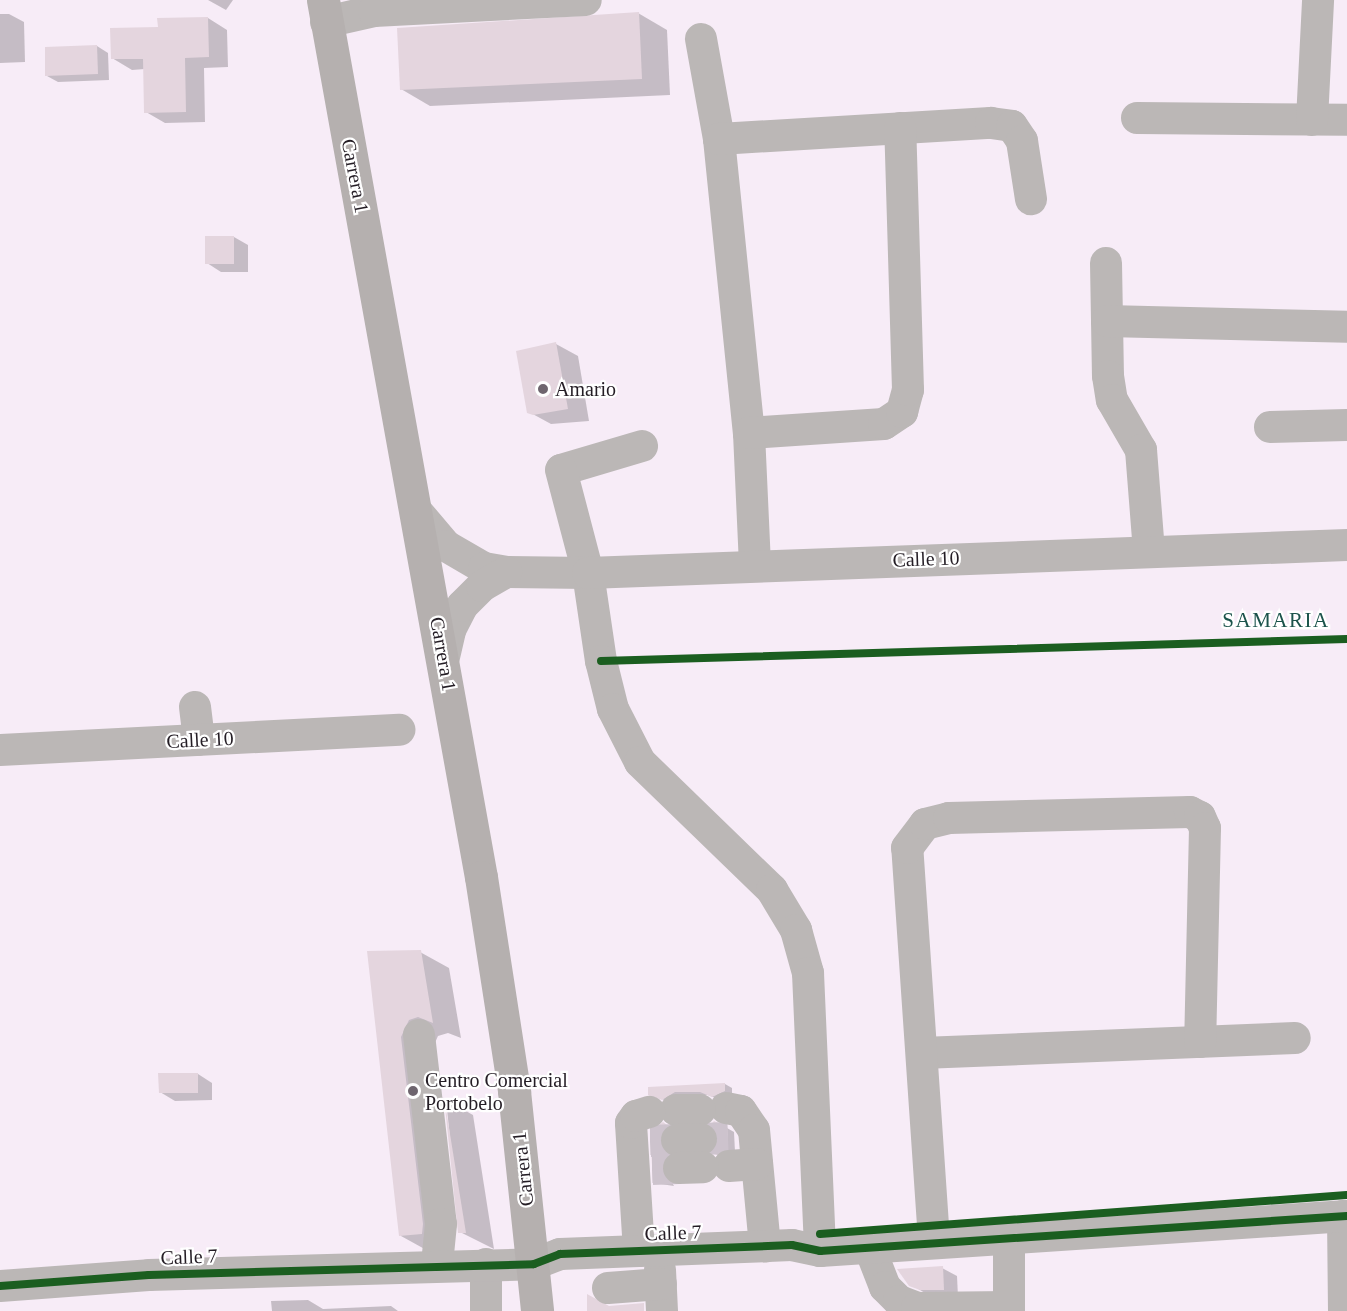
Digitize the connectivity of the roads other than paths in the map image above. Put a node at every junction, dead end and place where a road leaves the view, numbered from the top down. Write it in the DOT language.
graph roads {
  1 [pos="586,0"];
  2 [pos="1318,0"];
  3 [pos="325,11"];
  4 [pos="701,39"];
  5 [pos="1137,118"];
  6 [pos="1312,120"];
  7 [pos="1347,120"];
  8 [pos="900,128"];
  9 [pos="719,139"];
  10 [pos="1031,199"];
  11 [pos="1106,263"];
  12 [pos="1107,321"];
  13 [pos="1347,327"];
  14 [pos="1347,425"];
  15 [pos="1270,427"];
  16 [pos="749,433"];
  17 [pos="642,446"];
  18 [pos="418,513"];
  19 [pos="1347,545"];
  20 [pos="1149,552"];
  21 [pos="755,565"];
  22 [pos="506,572"];
  23 [pos="588,573"];
  24 [pos="444,657"];
  25 [pos="195,707"];
  26 [pos="400,730"];
  27 [pos="199,740"];
  28 [pos="0,750"];
  29 [pos="419,1035"];
  30 [pos="1294,1038"];
  31 [pos="1200,1042"];
  32 [pos="922,1053"];
  33 [pos="1345,1216"];
  34 [pos="1292,1219"];
  35 [pos="1009,1236"];
  36 [pos="934,1240"];
  37 [pos="765,1246"];
  38 [pos="869,1246"];
  39 [pos="820,1251"];
  40 [pos="438,1263"];
  41 [pos="486,1264"];
  42 [pos="534,1264"];
  43 [pos="656,1279"];
  44 [pos="0,1286"];
  45 [pos="608,1291"];
  46 [pos="1344,1297"];
  47 [pos="1009,1309"];
  48 [pos="3,1311"];
  49 [pos="486,1311"];
  50 [pos="537,1311"];
  1 -- 3 [label="street"];
  2 -- 6 [label="street"];
  3 -- 18 [label="main road, Carrera 1"];
  4 -- 9 [label="street"];
  5 -- 6 [label="street"];
  6 -- 7 [label="street"];
  8 -- 9 [label="street"];
  8 -- 10 [label="street"];
  8 -- 16 [label="street"];
  9 -- 16 [label="street"];
  11 -- 12 [label="street"];
  12 -- 13 [label="street"];
  12 -- 20 [label="street"];
  14 -- 15 [label="street"];
  16 -- 21 [label="street"];
  17 -- 23 [label="street"];
  18 -- 22 [label="street, Calle 10"];
  18 -- 24 [label="main road, Carrera 1"];
  19 -- 20 [label="street, Calle 10"];
  20 -- 21 [label="street, Calle 10"];
  21 -- 23 [label="street, Calle 10"];
  22 -- 23 [label="street, Calle 10"];
  22 -- 24 [label="street"];
  23 -- 39 [label="street"];
  24 -- 42 [label="main road, Carrera 1"];
  25 -- 27 [label="street"];
  26 -- 27 [label="street, Calle 10"];
  27 -- 28 [label="street, Calle 10"];
  29 -- 40 [label="street"];
  30 -- 31 [label="street"];
  31 -- 32 [label="street"];
  31 -- 32 [label="street"];
  32 -- 36 [label="street"];
  33 -- 34 [label="street, Calle 7"];
  33 -- 46 [label="street"];
  34 -- 35 [label="street, Calle 7"];
  34 -- 46 [label="street"];
  35 -- 36 [label="street, Calle 7"];
  35 -- 47 [label="street"];
  36 -- 38 [label="street, Calle 7"];
  37 -- 39 [label="street, Calle 7"];
  37 -- 43 [label="street, Calle 7"];
  37 -- 43 [label="street"];
  38 -- 39 [label="street, Calle 7"];
  38 -- 47 [label="street"];
  39 -- 43 [label="street, Calle 7"];
  40 -- 41 [label="street, Calle 7"];
  40 -- 44 [label="street, Calle 7"];
  41 -- 42 [label="street, Calle 7"];
  41 -- 49 [label="street"];
  42 -- 43 [label="street, Calle 7"];
  42 -- 45 [label="street, Calle 7"];
  42 -- 50 [label="main road, Carrera 1"];
  43 -- 45 [label="street, Calle 7"];
  44 -- 48 [label="street"];
}
